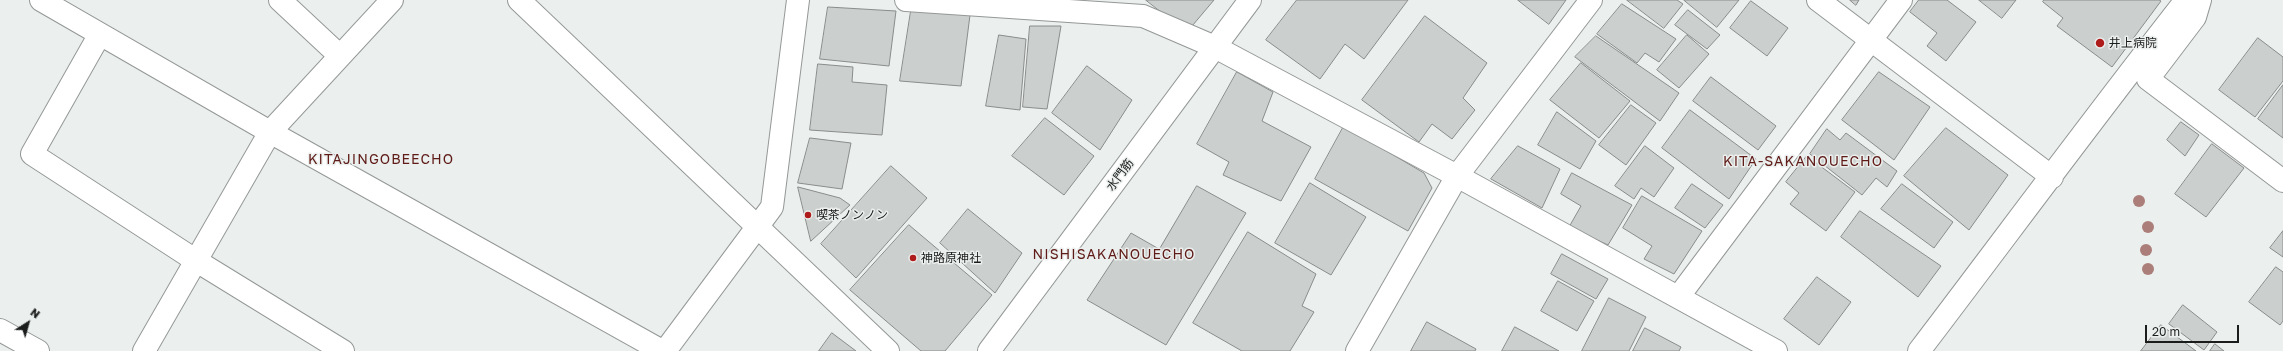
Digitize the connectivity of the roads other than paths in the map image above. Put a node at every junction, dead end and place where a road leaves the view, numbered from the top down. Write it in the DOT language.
graph roads {
  1 [pos="41,0"];
  2 [pos="280,0"];
  3 [pos="392,0"];
  4 [pos="519,0"];
  5 [pos="798,0"];
  6 [pos="906,0"];
  7 [pos="1250,0"];
  8 [pos="1591,0"];
  9 [pos="1818,0"];
  10 [pos="1901,0"];
  11 [pos="2186,0"];
  12 [pos="2200,0"];
  13 [pos="100,34"];
  14 [pos="1871,40"];
  15 [pos="1215,47"];
  16 [pos="340,56"];
  17 [pos="270,132"];
  18 [pos="1458,176"];
  19 [pos="2052,177"];
  20 [pos="2283,181"];
  21 [pos="758,228"];
  22 [pos="195,260"];
  23 [pos="1679,296"];
  24 [pos="0,330"];
  25 [pos="38,351"];
  26 [pos="144,351"];
  27 [pos="343,351"];
  28 [pos="662,351"];
  29 [pos="665,351"];
  30 [pos="888,351"];
  31 [pos="989,351"];
  32 [pos="1357,351"];
  33 [pos="1776,351"];
  34 [pos="1919,351"];
  1 -- 13 [label="street"];
  2 -- 16 [label="street"];
  3 -- 16 [label="street"];
  4 -- 21 [label="street"];
  5 -- 21 [label="street"];
  6 -- 15 [label="street"];
  7 -- 15 [label="street, 水門筋"];
  8 -- 18 [label="street"];
  9 -- 14 [label="street"];
  10 -- 14 [label="street"];
  11 -- 19 [label="street"];
  12 -- 20 [label="street"];
  13 -- 17 [label="street"];
  13 -- 22 [label="street"];
  14 -- 19 [label="street"];
  14 -- 23 [label="street"];
  15 -- 18 [label="street"];
  15 -- 31 [label="street, 水門筋"];
  16 -- 17 [label="street"];
  17 -- 22 [label="street"];
  17 -- 28 [label="street"];
  18 -- 23 [label="street"];
  18 -- 32 [label="street"];
  19 -- 34 [label="street"];
  21 -- 29 [label="street"];
  21 -- 30 [label="street"];
  22 -- 26 [label="street"];
  22 -- 27 [label="street"];
  23 -- 33 [label="street"];
  24 -- 25 [label="street"];
}
